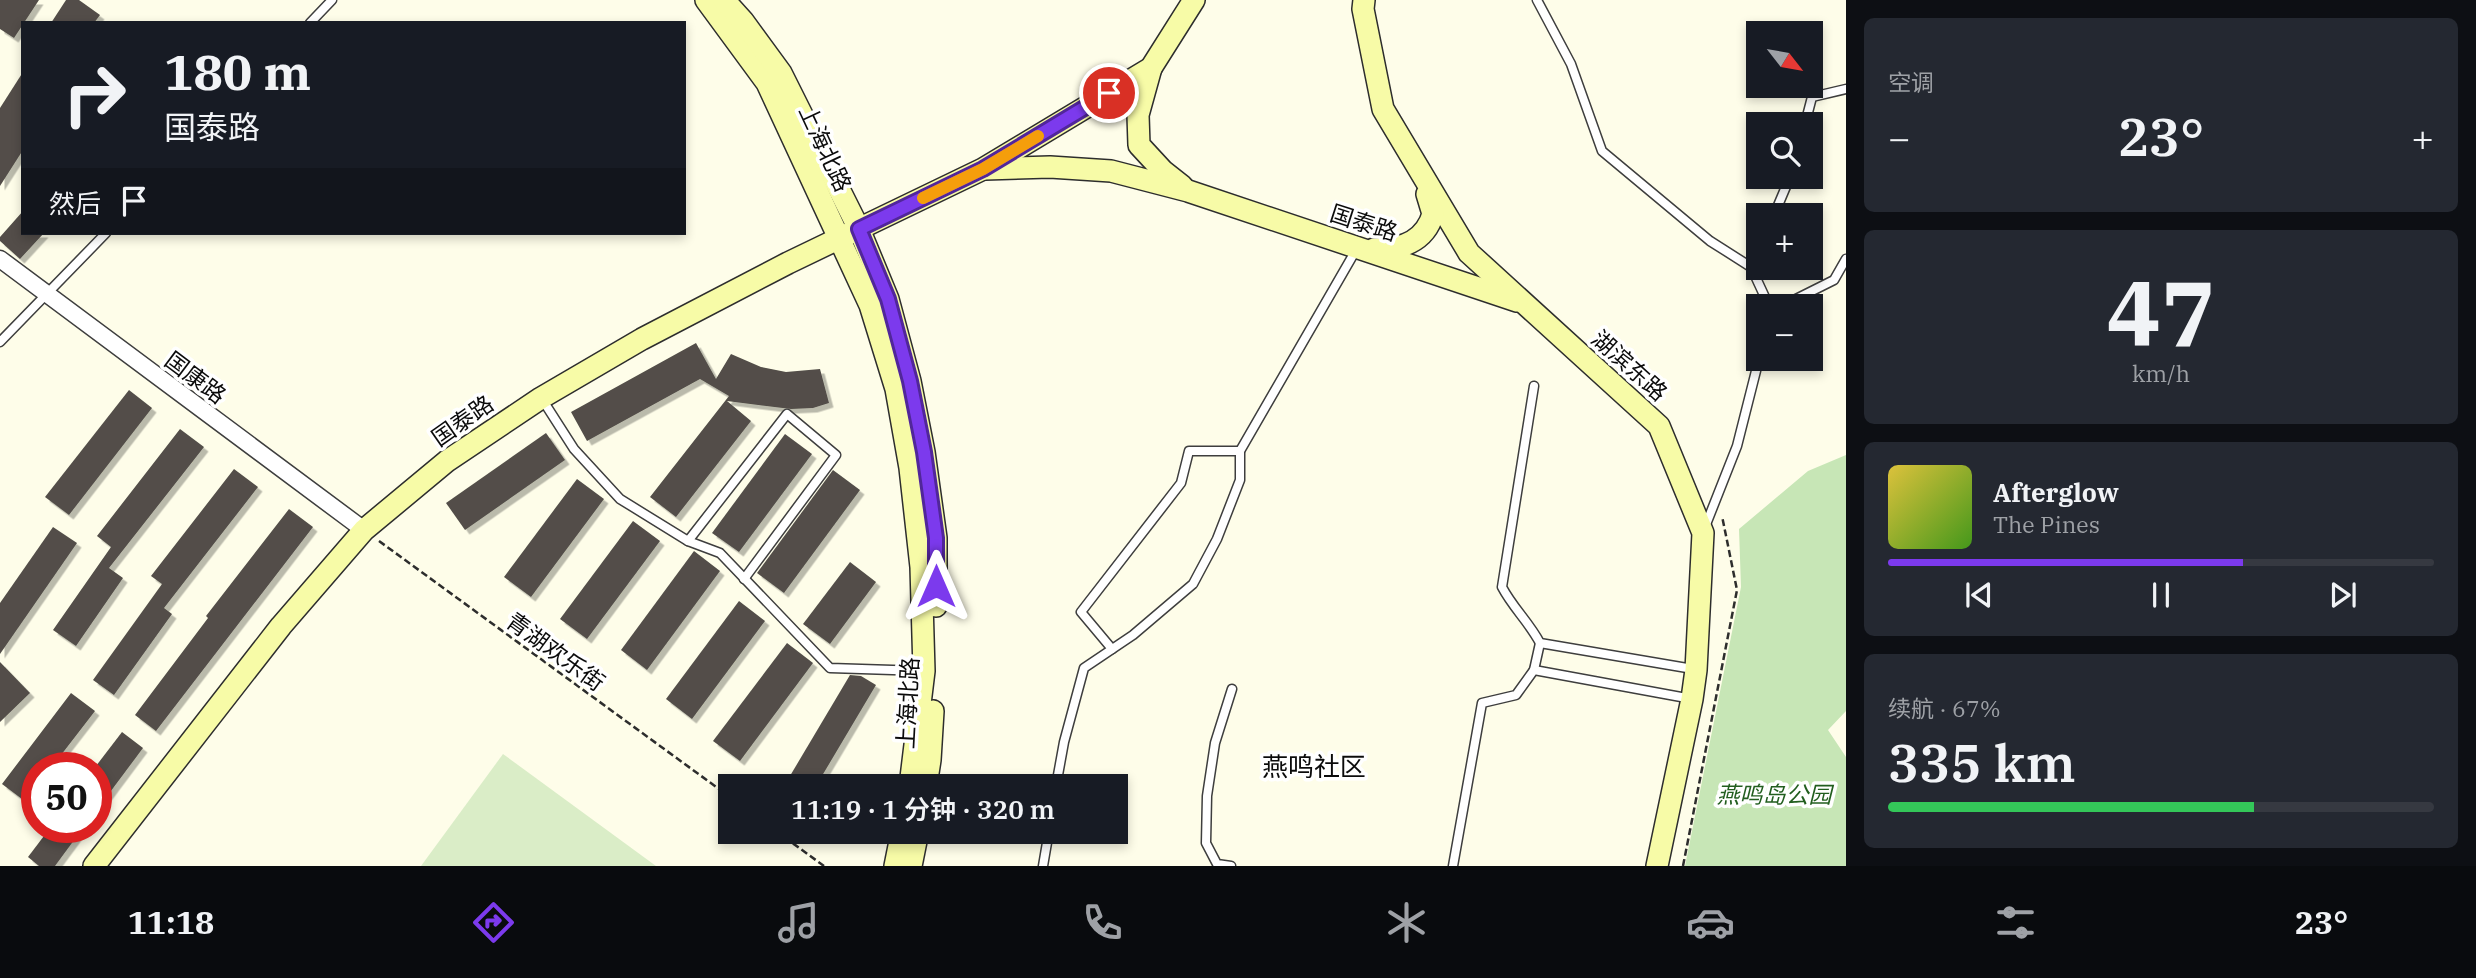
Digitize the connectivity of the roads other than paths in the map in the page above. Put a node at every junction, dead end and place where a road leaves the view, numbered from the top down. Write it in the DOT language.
graph roads {
  1 [pos="332,0"];
  2 [pos="706,0"];
  3 [pos="724,0"];
  4 [pos="1194,0"];
  5 [pos="1364,0"];
  6 [pos="1537,0"];
  7 [pos="312,21"];
  8 [pos="1151,68"];
  9 [pos="1846,89"];
  10 [pos="1808,112"];
  11 [pos="1415,163"];
  12 [pos="983,169"];
  13 [pos="1188,191"];
  14 [pos="849,233"];
  15 [pos="104,235"];
  16 [pos="1358,248"];
  17 [pos="0,259"];
  18 [pos="1846,259"];
  19 [pos="1746,264"];
  20 [pos="47,294"];
  21 [pos="1806,294"];
  22 [pos="1524,303"];
  23 [pos="0,342"];
  24 [pos="1756,371"];
  25 [pos="1534,386"];
  26 [pos="541,398"];
  27 [pos="1240,451"];
  28 [pos="364,530"];
  29 [pos="1703,533"];
  30 [pos="688,541"];
  31 [pos="744,579"];
  32 [pos="1540,643"];
  33 [pos="1112,649"];
  34 [pos="1534,670"];
  35 [pos="1696,670"];
  36 [pos="924,671"];
  37 [pos="1232,690"];
  38 [pos="1692,699"];
  39 [pos="911,774"];
  40 [pos="928,774"];
  41 [pos="1058,774"];
  42 [pos="899,844"];
  43 [pos="915,844"];
  44 [pos="1047,844"];
  45 [pos="94,866"];
  46 [pos="895,866"];
  47 [pos="911,866"];
  48 [pos="1043,866"];
  49 [pos="1231,866"];
  50 [pos="1453,866"];
  51 [pos="1657,866"];
  1 -- 7 [label="lane"];
  2 -- 14 [label="street, 上海北路"];
  3 -- 14 [label="street, 上海北路"];
  4 -- 8 [label="street, 国泰路"];
  5 -- 11 [label="street, 湖滨东路"];
  6 -- 19 [label="lane"];
  8 -- 12 [label="street, 国泰路"];
  8 -- 13 [label="street, 国泰路"];
  9 -- 10 [label="lane"];
  11 -- 16 [label="street"];
  11 -- 22 [label="street, 湖滨东路"];
  12 -- 13 [label="street, 国泰路"];
  12 -- 14 [label="street, 国泰路"];
  13 -- 16 [label="street, 国泰路"];
  14 -- 26 [label="street, 国泰路"];
  14 -- 36 [label="street, 上海北路"];
  14 -- 40 [label="street, 上海北路"];
  15 -- 20 [label="lane"];
  16 -- 22 [label="street, 国泰路"];
  16 -- 27 [label="lane"];
  17 -- 20 [label="street, 国康路"];
  18 -- 21 [label="lane"];
  20 -- 23 [label="lane"];
  20 -- 28 [label="street, 国康路"];
  22 -- 29 [label="street, 湖滨东路"];
  24 -- 29 [label="lane"];
  25 -- 32 [label="lane"];
  26 -- 28 [label="street, 国泰路"];
  26 -- 30 [label="lane"];
  27 -- 33 [label="lane"];
  27 -- 33 [label="lane"];
  28 -- 45 [label="street, 国泰路"];
  29 -- 35 [label="street, 湖滨东路"];
  30 -- 31 [label="lane"];
  30 -- 31 [label="lane"];
  31 -- 36 [label="lane"];
  32 -- 34 [label="lane"];
  32 -- 35 [label="lane"];
  33 -- 41 [label="lane"];
  34 -- 38 [label="lane"];
  34 -- 50 [label="lane"];
  35 -- 38 [label="street, 湖滨东路"];
  36 -- 39 [label="street, 上海北路"];
  37 -- 49 [label="lane"];
  38 -- 51 [label="street, 湖滨东路"];
  42 -- 46 [label="street"];
  43 -- 47 [label="street"];
  44 -- 48 [label="lane"];
}
